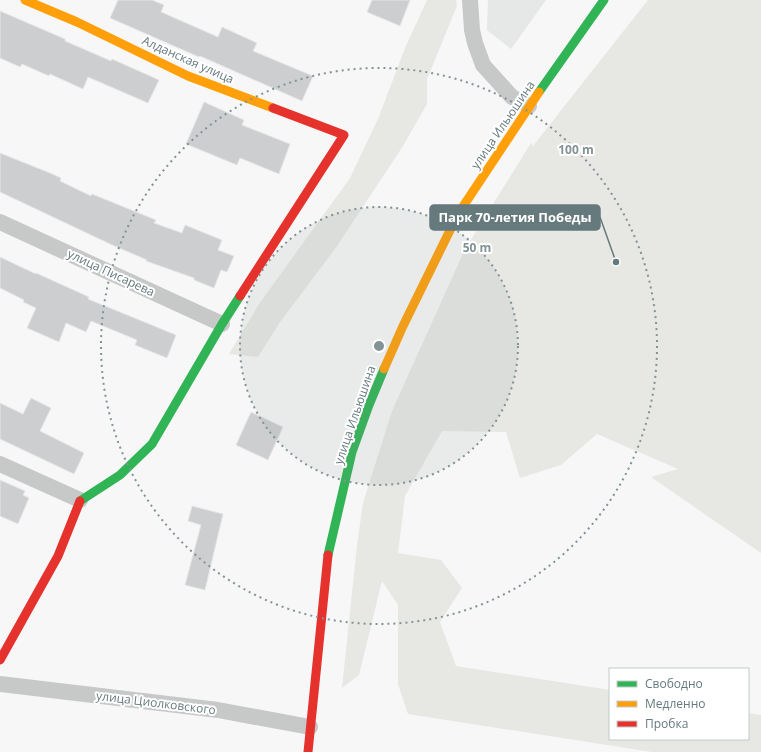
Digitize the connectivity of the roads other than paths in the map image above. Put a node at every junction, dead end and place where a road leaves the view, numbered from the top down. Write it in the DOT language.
graph roads {
  1 [pos="25,0"];
  2 [pos="470,0"];
  3 [pos="604,0"];
  4 [pos="529,106"];
  5 [pos="0,222"];
  6 [pos="222,324"];
  7 [pos="0,464"];
  8 [pos="80,500"];
  9 [pos="0,660"];
  10 [pos="0,684"];
  11 [pos="310,727"];
  12 [pos="308,752"];
  1 -- 6 [label="main road, Алданская улица"];
  2 -- 4 [label="street"];
  3 -- 4 [label="main road, улица Ильюшина"];
  4 -- 11 [label="main road, улица Ильюшина"];
  5 -- 6 [label="street, улица Писарева"];
  6 -- 8 [label="main road"];
  7 -- 8 [label="street"];
  8 -- 9 [label="main road"];
  10 -- 11 [label="street, улица Циолковского"];
  11 -- 12 [label="main road, улица Ильюшина"];
}
